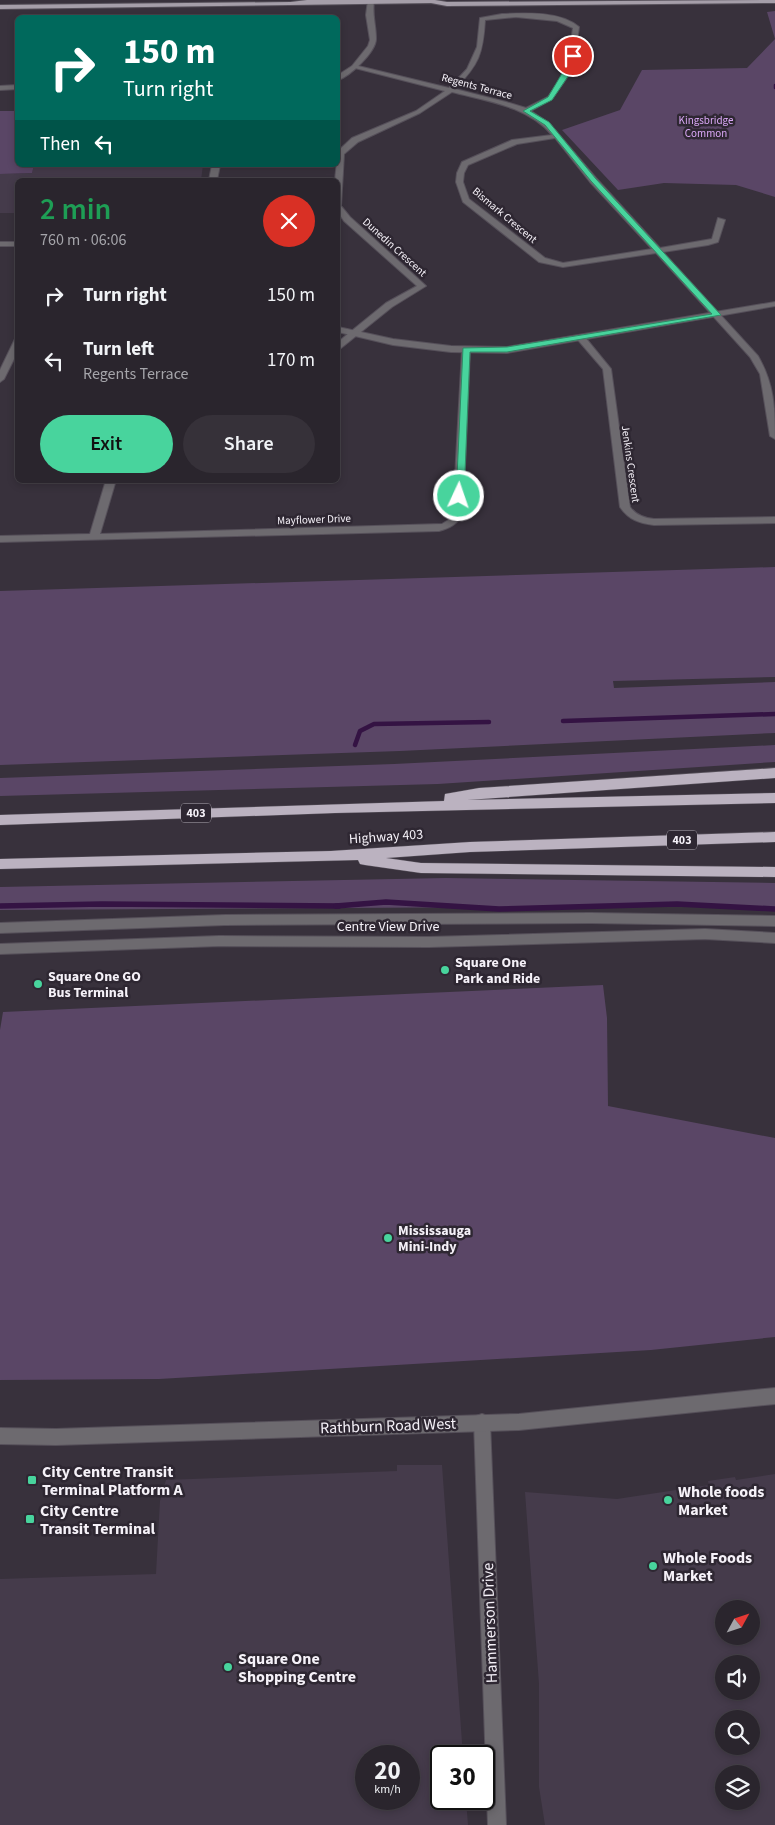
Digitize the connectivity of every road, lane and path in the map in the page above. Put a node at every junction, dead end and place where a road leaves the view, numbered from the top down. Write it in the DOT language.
graph roads {
  1 [pos="775,1"];
  2 [pos="371,3"];
  3 [pos="0,7"];
  4 [pos="354,67"];
  5 [pos="340,77"];
  6 [pos="15,87"];
  7 [pos="0,88"];
  8 [pos="451,90"];
  9 [pos="526,111"];
  10 [pos="557,136"];
  11 [pos="340,153"];
  12 [pos="340,209"];
  13 [pos="722,220"];
  14 [pos="0,244"];
  15 [pos="15,244"];
  16 [pos="659,251"];
  17 [pos="775,304"];
  18 [pos="717,315"];
  19 [pos="340,331"];
  20 [pos="352,334"];
  21 [pos="581,338"];
  22 [pos="340,344"];
  23 [pos="15,347"];
  24 [pos="466,350"];
  25 [pos="0,379"];
  26 [pos="775,436"];
  27 [pos="110,483"];
  28 [pos="775,520"];
  29 [pos="94,538"];
  30 [pos="0,539"];
  31 [pos="775,773"];
  32 [pos="775,798"];
  33 [pos="391,807"];
  34 [pos="0,820"];
  35 [pos="775,837"];
  36 [pos="331,856"];
  37 [pos="0,864"];
  38 [pos="775,872"];
  39 [pos="775,921"];
  40 [pos="0,928"];
  41 [pos="775,938"];
  42 [pos="0,950"];
  43 [pos="775,1396"];
  44 [pos="482,1422"];
  45 [pos="0,1436"];
  46 [pos="497,1825"];
  1 -- 2 [label="main road"];
  2 -- 3 [label="main road"];
  2 -- 4 [label="street"];
  4 -- 5 [label="street"];
  4 -- 8 [label="street, Regents Terrace"];
  6 -- 7 [label="street"];
  8 -- 9 [label="street, Regents Terrace"];
  8 -- 9 [label="street, Dunedin Crescent"];
  8 -- 11 [label="street, Dunedin Crescent"];
  9 -- 10 [label="street, Regents Terrace"];
  10 -- 16 [label="street, Regents Terrace"];
  10 -- 16 [label="street, Bismark Crescent"];
  12 -- 20 [label="street, Dunedin Crescent"];
  13 -- 16 [label="street, Bismark Crescent"];
  14 -- 15 [label="street"];
  16 -- 18 [label="street, Regents Terrace"];
  17 -- 18 [label="street"];
  18 -- 21 [label="street"];
  18 -- 26 [label="street"];
  19 -- 20 [label="street"];
  20 -- 22 [label="street"];
  20 -- 24 [label="street"];
  21 -- 24 [label="street"];
  21 -- 28 [label="street, Jenkins Crescent"];
  23 -- 25 [label="street"];
  24 -- 29 [label="street, Mayflower Drive"];
  27 -- 29 [label="street"];
  29 -- 30 [label="street, Mayflower Drive"];
  31 -- 33 [label="highway"];
  32 -- 33 [label="highway, Highway 403 / 403"];
  33 -- 34 [label="highway, Highway 403 / 403"];
  35 -- 36 [label="highway, Highway 403 / 403"];
  36 -- 37 [label="highway, Highway 403 / 403"];
  36 -- 38 [label="highway"];
  39 -- 40 [label="street, Centre View Drive"];
  41 -- 42 [label="street, Centre View Drive"];
  43 -- 44 [label="street, Rathburn Road West"];
  44 -- 45 [label="street, Rathburn Road West"];
  44 -- 46 [label="street, Hammerson Drive"];
}
